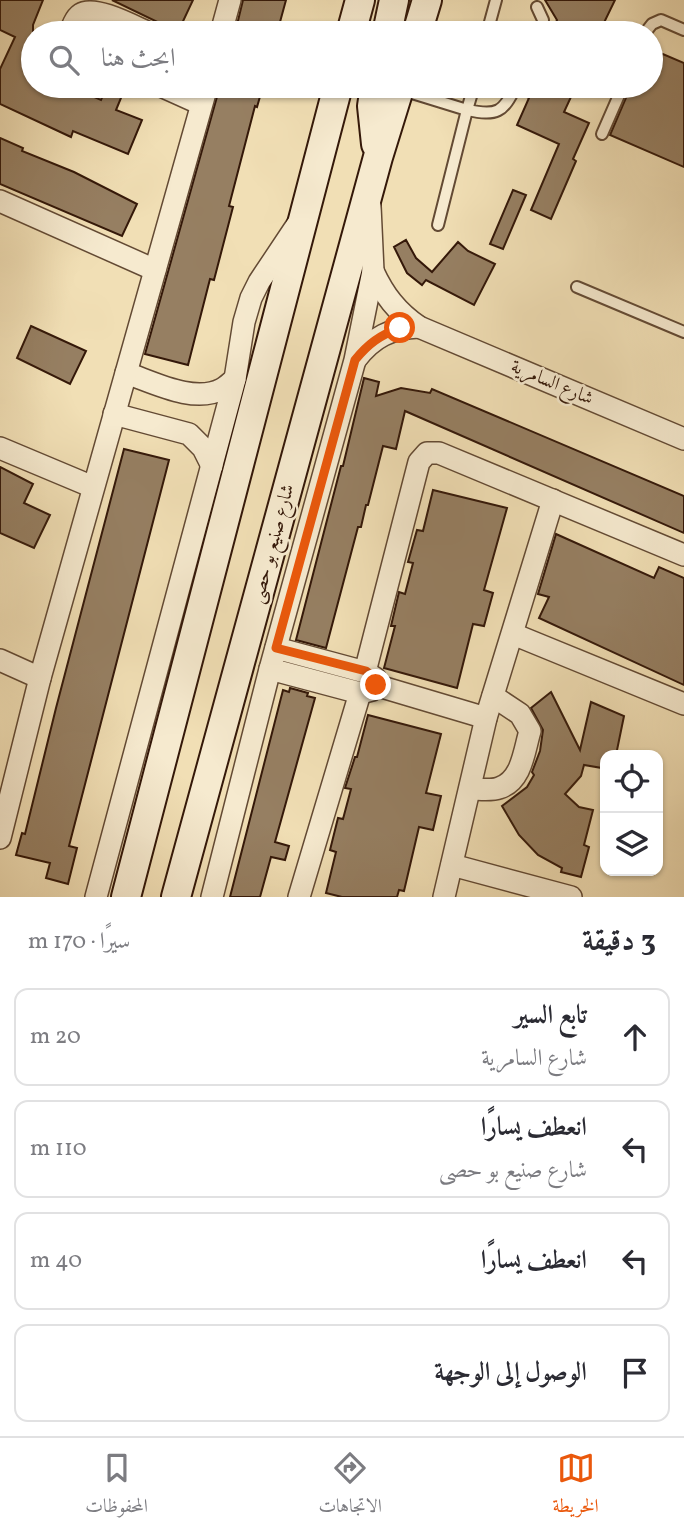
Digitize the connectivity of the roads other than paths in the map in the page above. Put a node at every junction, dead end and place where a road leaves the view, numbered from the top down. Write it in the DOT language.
graph roads {
  1 [pos="230,0"];
  2 [pos="360,0"];
  3 [pos="394,0"];
  4 [pos="428,0"];
  5 [pos="496,0"];
  6 [pos="537,7"];
  7 [pos="77,21"];
  8 [pos="120,21"];
  9 [pos="224,21"];
  10 [pos="354,21"];
  11 [pos="390,21"];
  12 [pos="421,21"];
  13 [pos="490,21"];
  14 [pos="543,21"];
  15 [pos="659,21"];
  16 [pos="684,30"];
  17 [pos="203,98"];
  18 [pos="335,98"];
  19 [pos="380,98"];
  20 [pos="427,98"];
  21 [pos="470,98"];
  22 [pos="508,98"];
  23 [pos="618,98"];
  24 [pos="467,110"];
  25 [pos="602,134"];
  26 [pos="369,191"];
  27 [pos="0,201"];
  28 [pos="304,214"];
  29 [pos="438,225"];
  30 [pos="155,270"];
  31 [pos="373,271"];
  32 [pos="577,287"];
  33 [pos="419,327"];
  34 [pos="684,332"];
  35 [pos="355,360"];
  36 [pos="126,373"];
  37 [pos="235,379"];
  38 [pos="114,414"];
  39 [pos="684,439"];
  40 [pos="0,448"];
  41 [pos="212,466"];
  42 [pos="93,487"];
  43 [pos="553,500"];
  44 [pos="684,555"];
  45 [pos="513,635"];
  46 [pos="276,648"];
  47 [pos="0,660"];
  48 [pos="270,669"];
  49 [pos="40,677"];
  50 [pos="367,683"];
  51 [pos="493,696"];
  52 [pos="684,704"];
  53 [pos="486,718"];
  54 [pos="470,789"];
  55 [pos="0,838"];
  56 [pos="452,865"];
  57 [pos="96,897"];
  58 [pos="126,897"];
  59 [pos="176,897"];
  60 [pos="212,897"];
  61 [pos="299,897"];
  62 [pos="443,897"];
  63 [pos="571,897"];
  1 -- 9 [label="street"];
  2 -- 10 [label="street"];
  3 -- 11 [label="street"];
  4 -- 12 [label="street"];
  5 -- 13 [label="lane"];
  6 -- 14 [label="lane"];
  7 -- 8 [label="street"];
  15 -- 16 [label="lane"];
  17 -- 30 [label="street"];
  18 -- 28 [label="street"];
  19 -- 26 [label="street, شارع صنيع بو حصى"];
  20 -- 24 [label="lane"];
  21 -- 24 [label="lane"];
  22 -- 24 [label="lane"];
  23 -- 25 [label="lane"];
  24 -- 29 [label="lane"];
  26 -- 31 [label="street, شارع صنيع بو حصى"];
  26 -- 59 [label="street, شارع صنيع بو حصى"];
  27 -- 30 [label="street"];
  28 -- 37 [label="street"];
  28 -- 58 [label="street"];
  30 -- 36 [label="street"];
  31 -- 33 [label="street, شارع السامرية"];
  31 -- 35 [label="street, شارع صنيع بو حصى"];
  32 -- 34 [label="lane"];
  33 -- 35 [label="street"];
  33 -- 39 [label="street, شارع السامرية"];
  35 -- 46 [label="street, شارع صنيع بو حصى"];
  36 -- 37 [label="street"];
  36 -- 38 [label="street"];
  37 -- 41 [label="street"];
  38 -- 41 [label="street"];
  38 -- 42 [label="street"];
  40 -- 42 [label="street"];
  41 -- 57 [label="street"];
  42 -- 49 [label="street"];
  43 -- 44 [label="street"];
  43 -- 45 [label="street"];
  43 -- 50 [label="street"];
  45 -- 51 [label="street"];
  45 -- 52 [label="street"];
  46 -- 48 [label="street, شارع صنيع بو حصى"];
  46 -- 50 [label="street"];
  47 -- 49 [label="street"];
  48 -- 50 [label="street"];
  48 -- 60 [label="street, شارع صنيع بو حصى"];
  49 -- 55 [label="street"];
  50 -- 53 [label="street"];
  50 -- 61 [label="street"];
  51 -- 53 [label="street"];
  51 -- 54 [label="street"];
  53 -- 54 [label="street"];
  54 -- 56 [label="street"];
  56 -- 62 [label="street"];
  56 -- 63 [label="street"];
}
